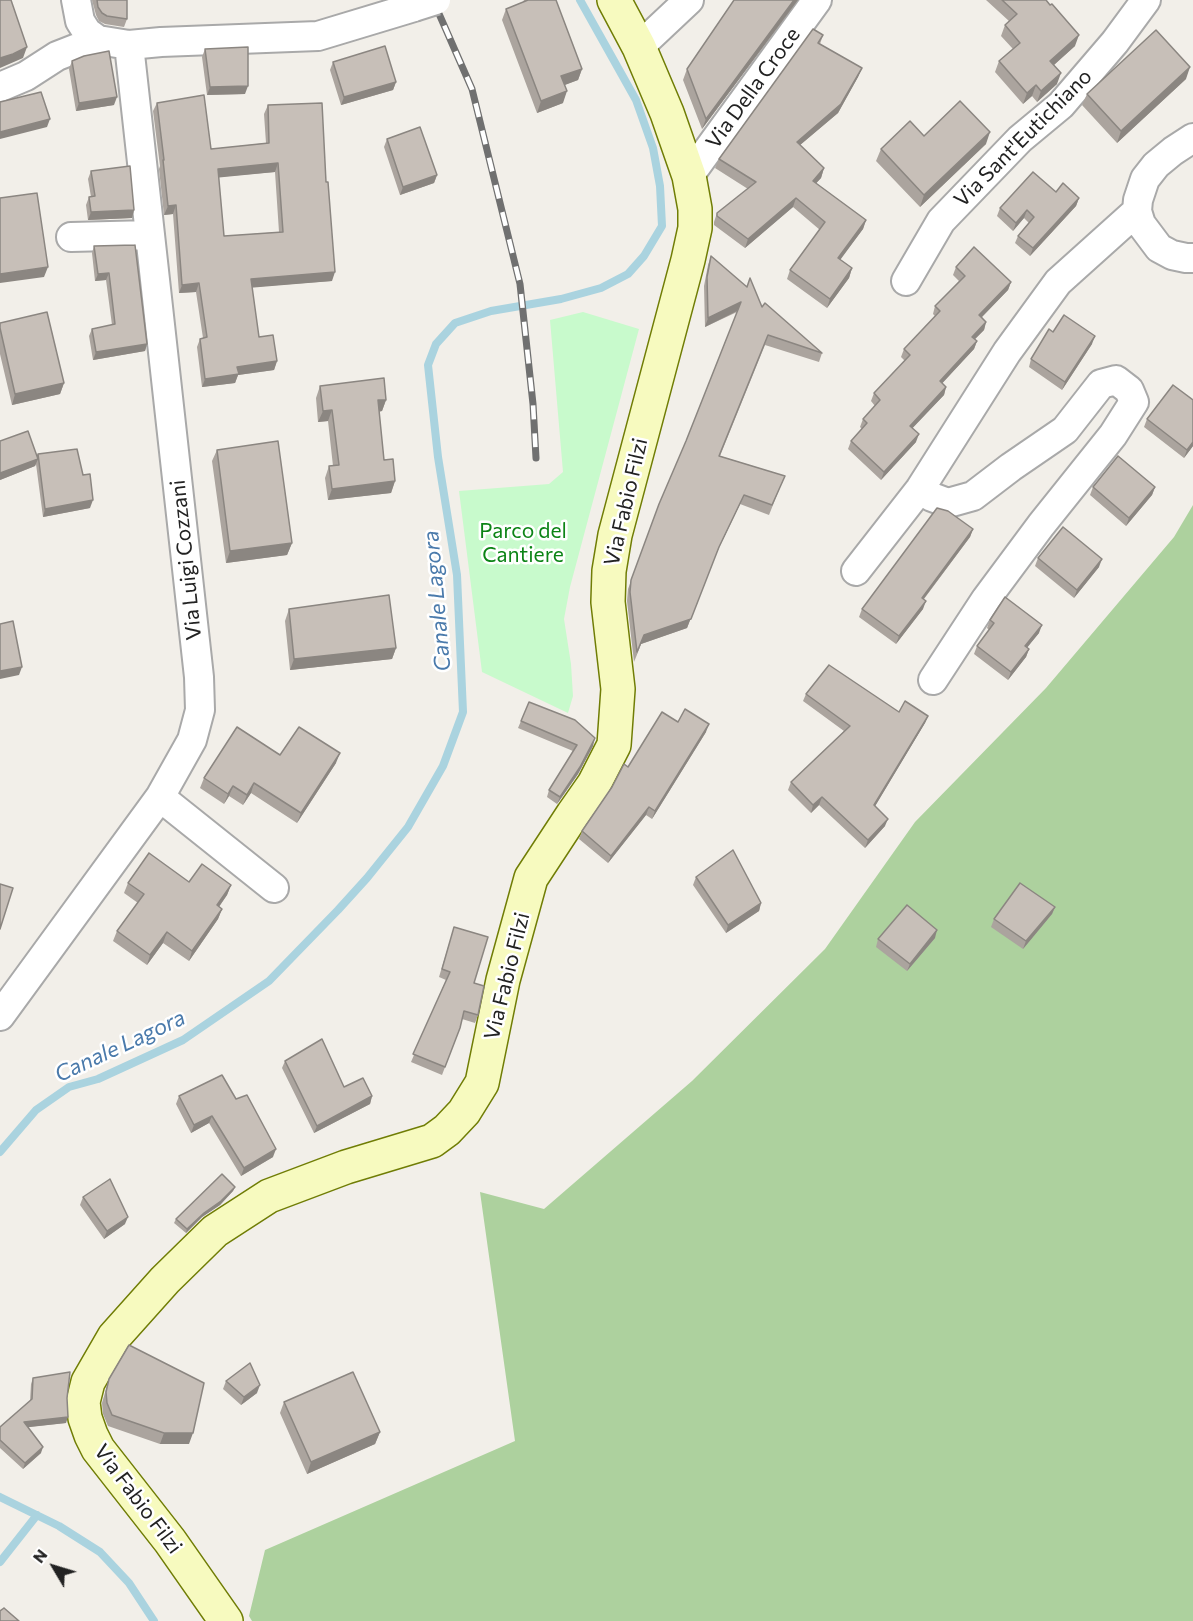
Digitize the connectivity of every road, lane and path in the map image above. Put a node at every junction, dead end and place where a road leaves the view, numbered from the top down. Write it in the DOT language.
graph roads {
  1 [pos="76,0"];
  2 [pos="614,0"];
  3 [pos="689,0"];
  4 [pos="817,0"];
  5 [pos="1146,0"];
  6 [pos="425,3"];
  7 [pos="98,40"];
  8 [pos="129,45"];
  9 [pos="639,47"];
  10 [pos="0,87"];
  11 [pos="1193,138"];
  12 [pos="689,176"];
  13 [pos="1137,211"];
  14 [pos="150,234"];
  15 [pos="71,237"];
  16 [pos="1193,258"];
  17 [pos="906,281"];
  18 [pos="920,489"];
  19 [pos="856,571"];
  20 [pos="933,680"];
  21 [pos="160,797"];
  22 [pos="274,888"];
  23 [pos="0,1016"];
  24 [pos="226,1621"];
  1 -- 7 [label="street"];
  2 -- 9 [label="street, Via Fabio Filzi"];
  3 -- 9 [label="street"];
  4 -- 12 [label="street, Via Della Croce"];
  5 -- 17 [label="street, Via Sant'Eutichiano"];
  6 -- 8 [label="street"];
  7 -- 8 [label="street"];
  7 -- 10 [label="street"];
  8 -- 14 [label="street, Via Luigi Cozzani"];
  9 -- 12 [label="street, Via Fabio Filzi"];
  11 -- 13 [label="street"];
  12 -- 24 [label="street, Via Fabio Filzi"];
  13 -- 16 [label="street"];
  13 -- 18 [label="street"];
  14 -- 15 [label="street"];
  14 -- 21 [label="street, Via Luigi Cozzani"];
  18 -- 19 [label="street"];
  18 -- 20 [label="street"];
  21 -- 22 [label="street"];
  21 -- 23 [label="street, Via Luigi Cozzani"];
}
